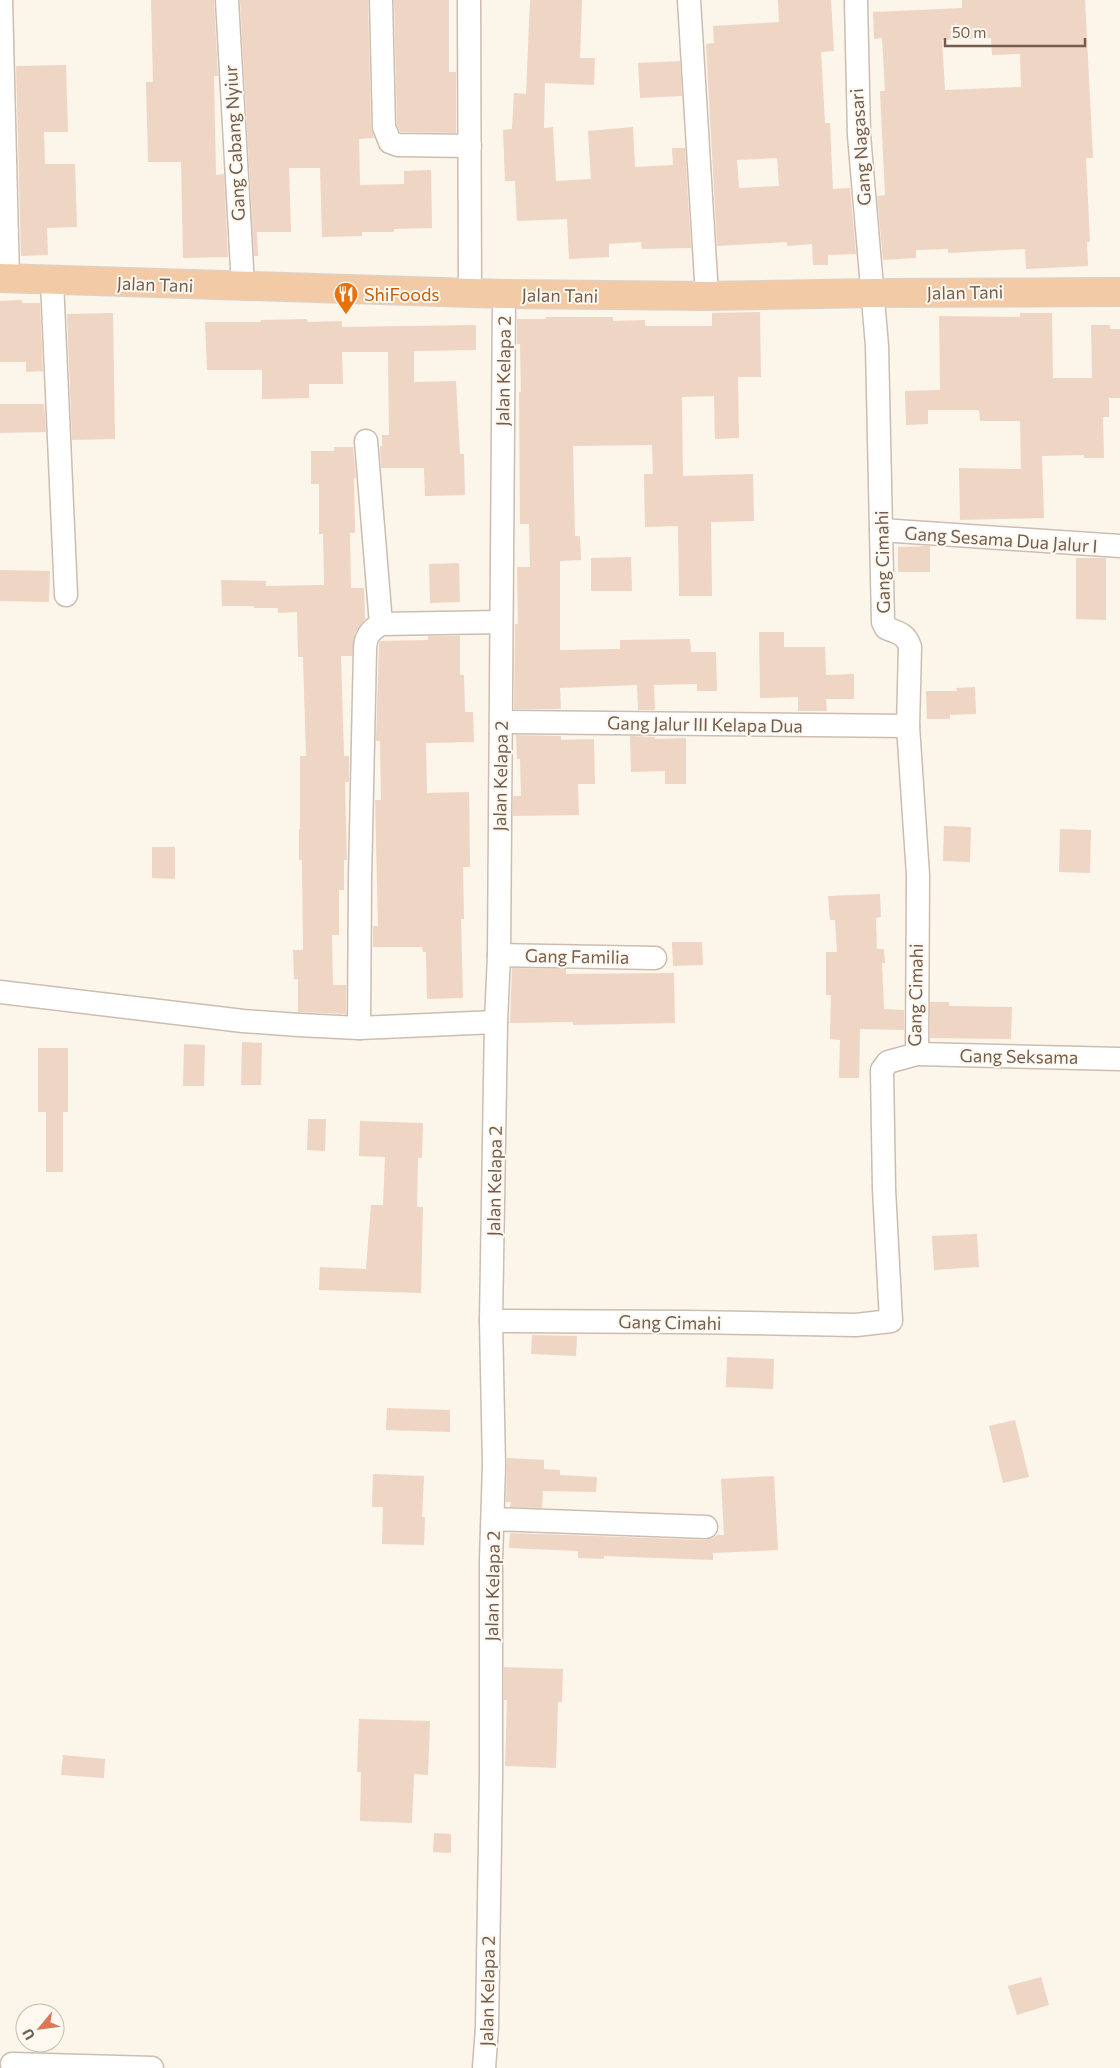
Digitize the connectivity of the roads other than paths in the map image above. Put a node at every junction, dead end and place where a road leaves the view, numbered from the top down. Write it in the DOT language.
graph roads {
  1 [pos="1,0"];
  2 [pos="226,0"];
  3 [pos="381,0"];
  4 [pos="469,0"];
  5 [pos="689,0"];
  6 [pos="856,0"];
  7 [pos="470,146"];
  8 [pos="4,279"];
  9 [pos="52,280"];
  10 [pos="243,286"];
  11 [pos="1120,292"];
  12 [pos="873,293"];
  13 [pos="470,294"];
  14 [pos="504,294"];
  15 [pos="707,296"];
  16 [pos="366,441"];
  17 [pos="881,530"];
  18 [pos="1120,546"];
  19 [pos="66,595"];
  20 [pos="501,622"];
  21 [pos="381,624"];
  22 [pos="501,722"];
  23 [pos="908,726"];
  24 [pos="499,955"];
  25 [pos="655,958"];
  26 [pos="0,992"];
  27 [pos="496,1022"];
  28 [pos="359,1028"];
  29 [pos="917,1054"];
  30 [pos="1120,1059"];
  31 [pos="491,1321"];
  32 [pos="493,1519"];
  33 [pos="706,1528"];
  34 [pos="12,2064"];
  35 [pos="152,2068"];
  36 [pos="484,2068"];
  1 -- 8 [label="street"];
  2 -- 10 [label="street, Gang Cabang Nyiur"];
  3 -- 7 [label="street"];
  4 -- 7 [label="street"];
  5 -- 15 [label="street"];
  6 -- 12 [label="street, Gang Nagasari"];
  7 -- 13 [label="street"];
  8 -- 9 [label="highway, Jalan Tani"];
  9 -- 10 [label="highway, Jalan Tani"];
  9 -- 19 [label="street"];
  10 -- 13 [label="highway, Jalan Tani"];
  11 -- 12 [label="highway, Jalan Tani"];
  12 -- 15 [label="highway, Jalan Tani"];
  12 -- 17 [label="street, Gang Cimahi"];
  13 -- 14 [label="highway, Jalan Tani"];
  14 -- 15 [label="highway, Jalan Tani"];
  14 -- 20 [label="street, Jalan Kelapa 2"];
  16 -- 21 [label="street"];
  17 -- 18 [label="street, Gang Sesama Dua Jalur I"];
  17 -- 23 [label="street, Gang Cimahi"];
  20 -- 21 [label="street"];
  20 -- 22 [label="street, Jalan Kelapa 2"];
  21 -- 28 [label="street"];
  22 -- 23 [label="street, Gang Jalur III Kelapa Dua"];
  22 -- 24 [label="street, Jalan Kelapa 2"];
  23 -- 29 [label="street, Gang Cimahi"];
  24 -- 25 [label="street, Gang Familia"];
  24 -- 27 [label="street, Jalan Kelapa 2"];
  26 -- 28 [label="street"];
  27 -- 28 [label="street"];
  27 -- 31 [label="street, Jalan Kelapa 2"];
  29 -- 30 [label="street, Gang Seksama"];
  29 -- 31 [label="street, Gang Cimahi"];
  31 -- 32 [label="street, Jalan Kelapa 2"];
  32 -- 33 [label="street"];
  32 -- 36 [label="street, Jalan Kelapa 2"];
  34 -- 35 [label="street"];
}
